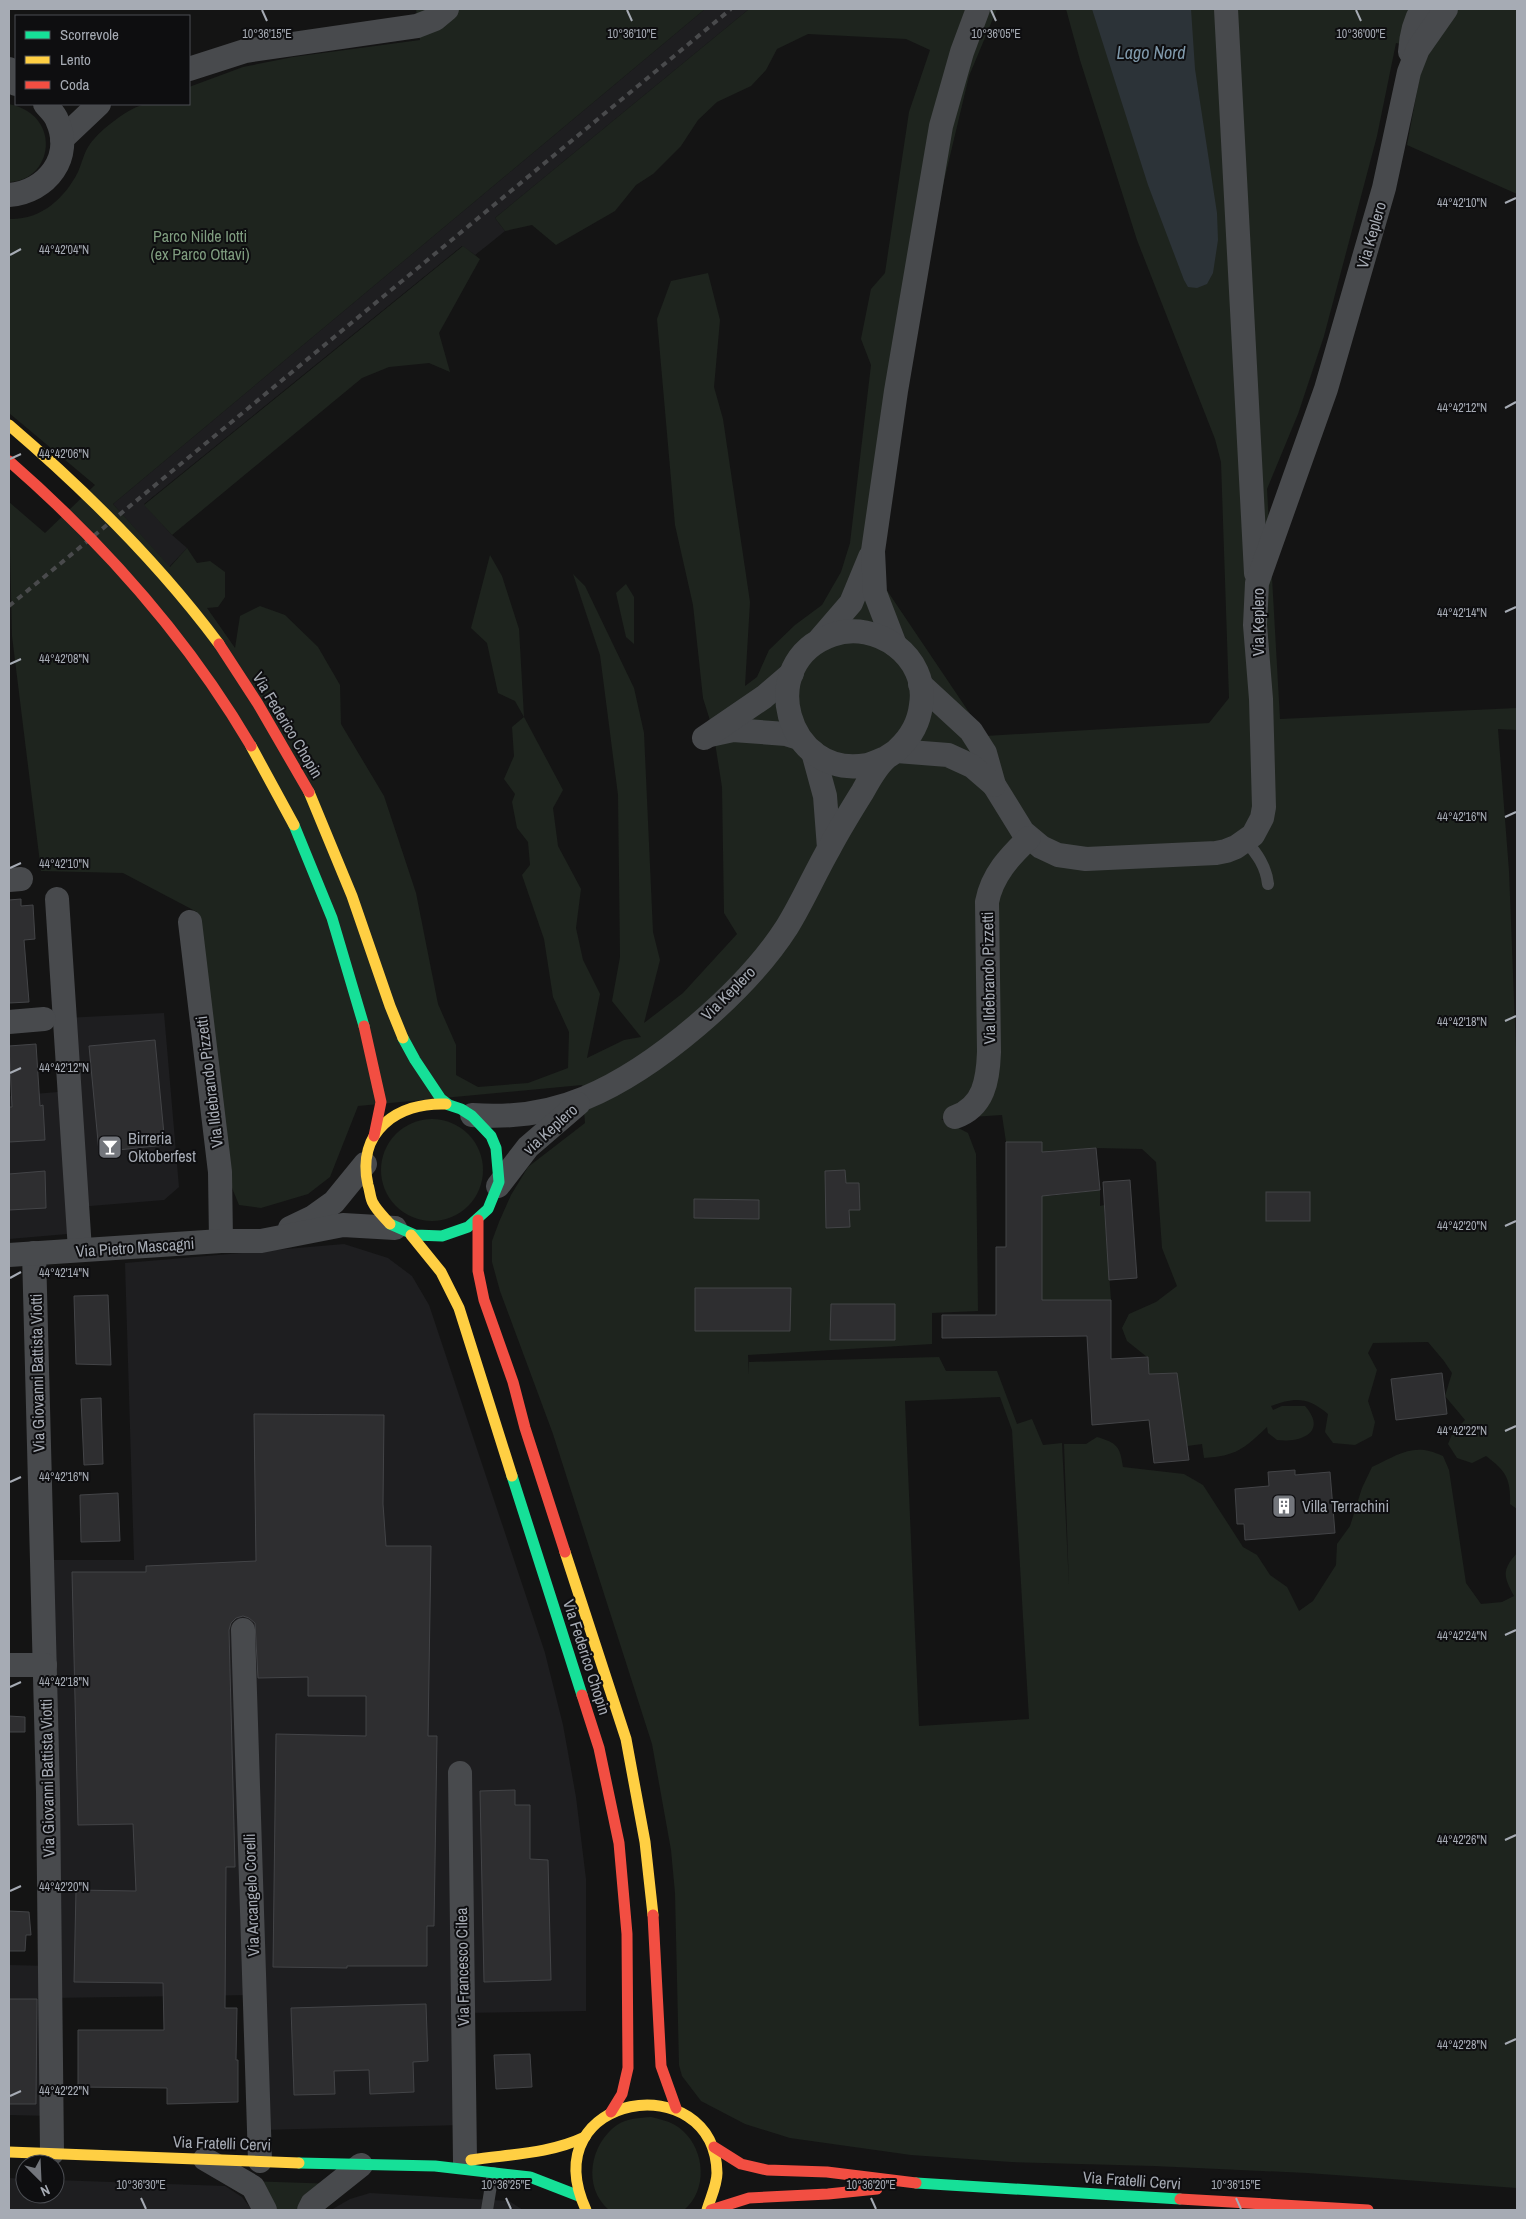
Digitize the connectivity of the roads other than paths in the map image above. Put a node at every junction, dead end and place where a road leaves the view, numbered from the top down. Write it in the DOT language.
graph roads {
  1 [pos="447,9"];
  2 [pos="978,9"];
  3 [pos="1226,9"];
  4 [pos="1422,9"];
  5 [pos="1446,9"];
  6 [pos="9,69"];
  7 [pos="190,69"];
  8 [pos="1409,72"];
  9 [pos="15,82"];
  10 [pos="46,105"];
  11 [pos="98,105"];
  12 [pos="62,139"];
  13 [pos="9,195"];
  14 [pos="9,424"];
  15 [pos="9,461"];
  16 [pos="873,551"];
  17 [pos="1256,583"];
  18 [pos="817,642"];
  19 [pos="895,645"];
  20 [pos="792,673"];
  21 [pos="920,684"];
  22 [pos="806,745"];
  23 [pos="891,754"];
  24 [pos="994,785"];
  25 [pos="1030,838"];
  26 [pos="1246,841"];
  27 [pos="829,848"];
  28 [pos="1268,884"];
  29 [pos="57,899"];
  30 [pos="190,922"];
  31 [pos="44,1019"];
  32 [pos="9,1022"];
  33 [pos="585,1098"];
  34 [pos="446,1104"];
  35 [pos="472,1115"];
  36 [pos="955,1117"];
  37 [pos="374,1136"];
  38 [pos="364,1164"];
  39 [pos="498,1186"];
  40 [pos="478,1220"];
  41 [pos="403,1231"];
  42 [pos="220,1241"];
  43 [pos="261,1241"];
  44 [pos="80,1250"];
  45 [pos="34,1253"];
  46 [pos="9,1255"];
  47 [pos="243,1630"];
  48 [pos="9,1665"];
  49 [pos="45,1665"];
  50 [pos="460,1774"];
  51 [pos="676,2108"];
  52 [pos="611,2112"];
  53 [pos="585,2137"];
  54 [pos="714,2148"];
  55 [pos="9,2152"];
  56 [pos="52,2154"];
  57 [pos="65,2154"];
  58 [pos="204,2159"];
  59 [pos="260,2160"];
  60 [pos="465,2161"];
  61 [pos="360,2165"];
  62 [pos="435,2166"];
  63 [pos="493,2173"];
  64 [pos="923,2184"];
  65 [pos="579,2196"];
  66 [pos="1306,2208"];
  67 [pos="265,2210"];
  68 [pos="309,2210"];
  69 [pos="487,2210"];
  70 [pos="586,2210"];
  71 [pos="707,2210"];
  72 [pos="711,2210"];
  73 [pos="1368,2210"];
  1 -- 7 [label="street"];
  2 -- 16 [label="street"];
  3 -- 17 [label="street"];
  4 -- 8 [label="street"];
  5 -- 8 [label="street"];
  6 -- 9 [label="street"];
  8 -- 17 [label="street, Via Keplero"];
  10 -- 12 [label="street"];
  11 -- 12 [label="street"];
  12 -- 13 [label="street"];
  14 -- 34 [label="main road, Via Federico Chopin, bridge"];
  15 -- 37 [label="main road, Via Federico Chopin, bridge"];
  16 -- 18 [label="street"];
  16 -- 19 [label="street"];
  17 -- 26 [label="street, Via Keplero"];
  18 -- 19 [label="street"];
  18 -- 20 [label="street"];
  19 -- 21 [label="street"];
  20 -- 22 [label="street"];
  20 -- 22 [label="street"];
  21 -- 23 [label="street"];
  21 -- 24 [label="street"];
  22 -- 23 [label="street"];
  22 -- 27 [label="street"];
  23 -- 24 [label="street"];
  23 -- 27 [label="street, Via Keplero"];
  24 -- 25 [label="street"];
  25 -- 26 [label="street"];
  25 -- 36 [label="street, Via Ildebrando Pizzetti"];
  26 -- 28 [label="lane"];
  27 -- 33 [label="street, Via Keplero"];
  29 -- 44 [label="street"];
  30 -- 42 [label="street, Via Ildebrando Pizzetti"];
  31 -- 32 [label="street"];
  33 -- 35 [label="street, via Keplero"];
  33 -- 39 [label="street, via Keplero"];
  34 -- 35 [label="main road, Via Federico Chopin"];
  34 -- 37 [label="main road, Via Federico Chopin"];
  35 -- 39 [label="main road, Via Federico Chopin"];
  37 -- 38 [label="main road, Via Federico Chopin"];
  38 -- 41 [label="main road, Via Federico Chopin"];
  38 -- 43 [label="street, Via Pietro Mascagni"];
  39 -- 40 [label="main road, Via Federico Chopin"];
  40 -- 41 [label="main road, Via Federico Chopin"];
  40 -- 51 [label="main road, Via Federico Chopin"];
  41 -- 43 [label="street, Via Pietro Mascagni"];
  41 -- 52 [label="main road, Via Federico Chopin"];
  42 -- 43 [label="street, Via Pietro Mascagni"];
  42 -- 44 [label="street, Via Pietro Mascagni"];
  44 -- 45 [label="street, Via Pietro Mascagni"];
  45 -- 46 [label="street, Via Pietro Mascagni"];
  45 -- 49 [label="street, Via Giovanni Battista Viotti"];
  47 -- 59 [label="street, Via Arcangelo Corelli"];
  48 -- 49 [label="street"];
  49 -- 56 [label="street, Via Giovanni Battista Viotti"];
  50 -- 60 [label="street, Via Francesco Cilea"];
  51 -- 52 [label="main road, Via Fratelli Cervi"];
  51 -- 54 [label="main road, Via Fratelli Cervi"];
  52 -- 53 [label="main road, Via Fratelli Cervi"];
  53 -- 60 [label="main road, Via Fratelli Cervi"];
  53 -- 65 [label="main road, Via Fratelli Cervi"];
  54 -- 64 [label="main road, Via Fratelli Cervi"];
  54 -- 71 [label="main road, Via Fratelli Cervi"];
  55 -- 56 [label="main road, Via Fratelli Cervi"];
  57 -- 58 [label="main road, Via Fratelli Cervi"];
  58 -- 59 [label="main road, Via Fratelli Cervi"];
  58 -- 67 [label="street"];
  59 -- 61 [label="main road, Via Fratelli Cervi"];
  60 -- 62 [label="main road, Via Fratelli Cervi"];
  61 -- 62 [label="main road, Via Fratelli Cervi"];
  61 -- 68 [label="street"];
  62 -- 63 [label="main road, Via Fratelli Cervi"];
  63 -- 65 [label="main road, Via Fratelli Cervi"];
  63 -- 69 [label="lane"];
  64 -- 66 [label="main road, Via Fratelli Cervi"];
  64 -- 72 [label="main road, Via Fratelli Cervi"];
  65 -- 70 [label="main road, Via Fratelli Cervi"];
  66 -- 73 [label="main road, Via Fratelli Cervi"];
}
